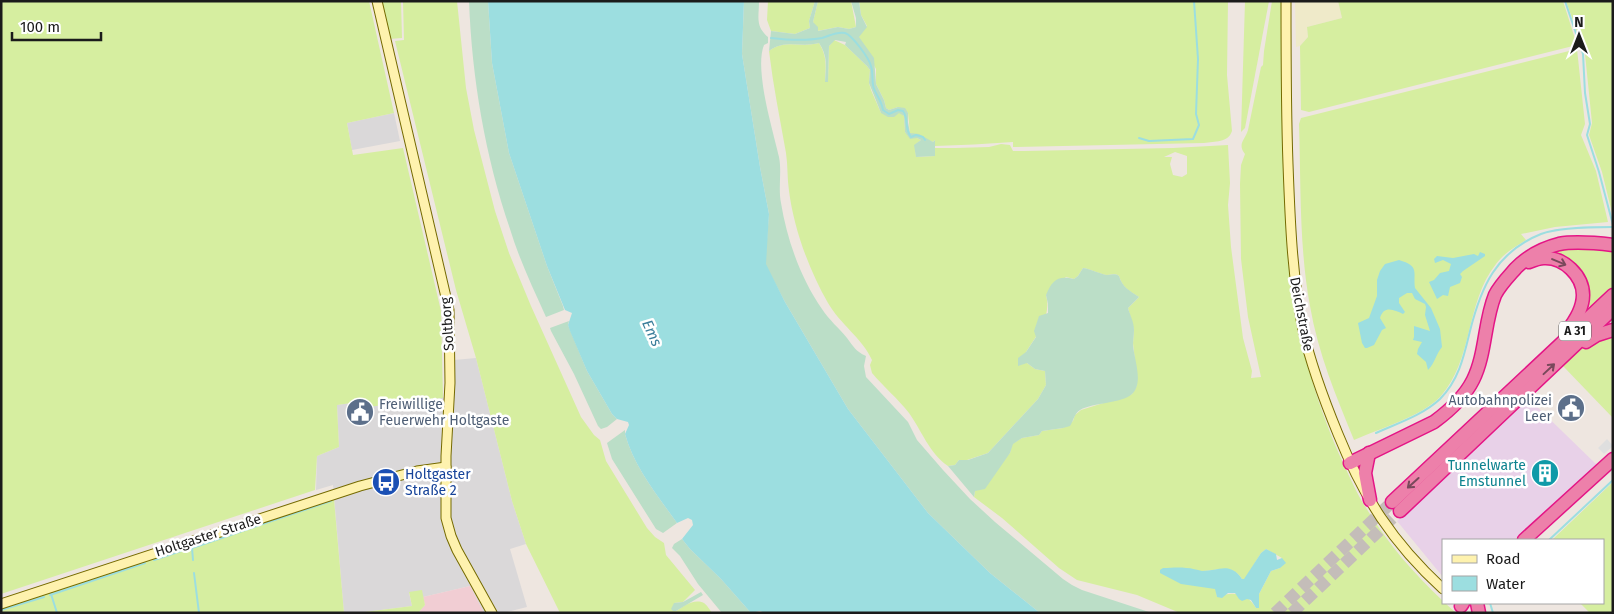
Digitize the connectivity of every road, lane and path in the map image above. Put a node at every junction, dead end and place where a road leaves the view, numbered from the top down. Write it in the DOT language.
graph roads {
  1 [pos="377,1"];
  2 [pos="1286,1"];
  3 [pos="1613,244"];
  4 [pos="1514,271"];
  5 [pos="1613,295"];
  6 [pos="1613,309"];
  7 [pos="1613,330"];
  8 [pos="1568,351"];
  9 [pos="1537,366"];
  10 [pos="1369,453"];
  11 [pos="1613,459"];
  12 [pos="1350,462"];
  13 [pos="446,471"];
  14 [pos="1370,500"];
  15 [pos="1525,539"];
  16 [pos="1442,588"];
  17 [pos="1,604"];
  18 [pos="492,613"];
  1 -- 13 [label="street, Soltborg"];
  2 -- 12 [label="street, Deichstraße"];
  3 -- 4 [label="highway"];
  4 -- 9 [label="highway, one-way"];
  4 -- 10 [label="highway"];
  5 -- 9 [label="highway, A 31"];
  6 -- 8 [label="highway, A 31"];
  7 -- 8 [label="highway"];
  9 -- 8 [label="highway, A 31, one-way"];
  10 -- 12 [label="highway"];
  10 -- 14 [label="highway"];
  11 -- 15 [label="highway"];
  12 -- 14 [label="street, Deichstraße"];
  13 -- 17 [label="street, Holtgaster Straße"];
  13 -- 18 [label="street, Soltborg"];
  14 -- 16 [label="street, Deichstraße"];
}
